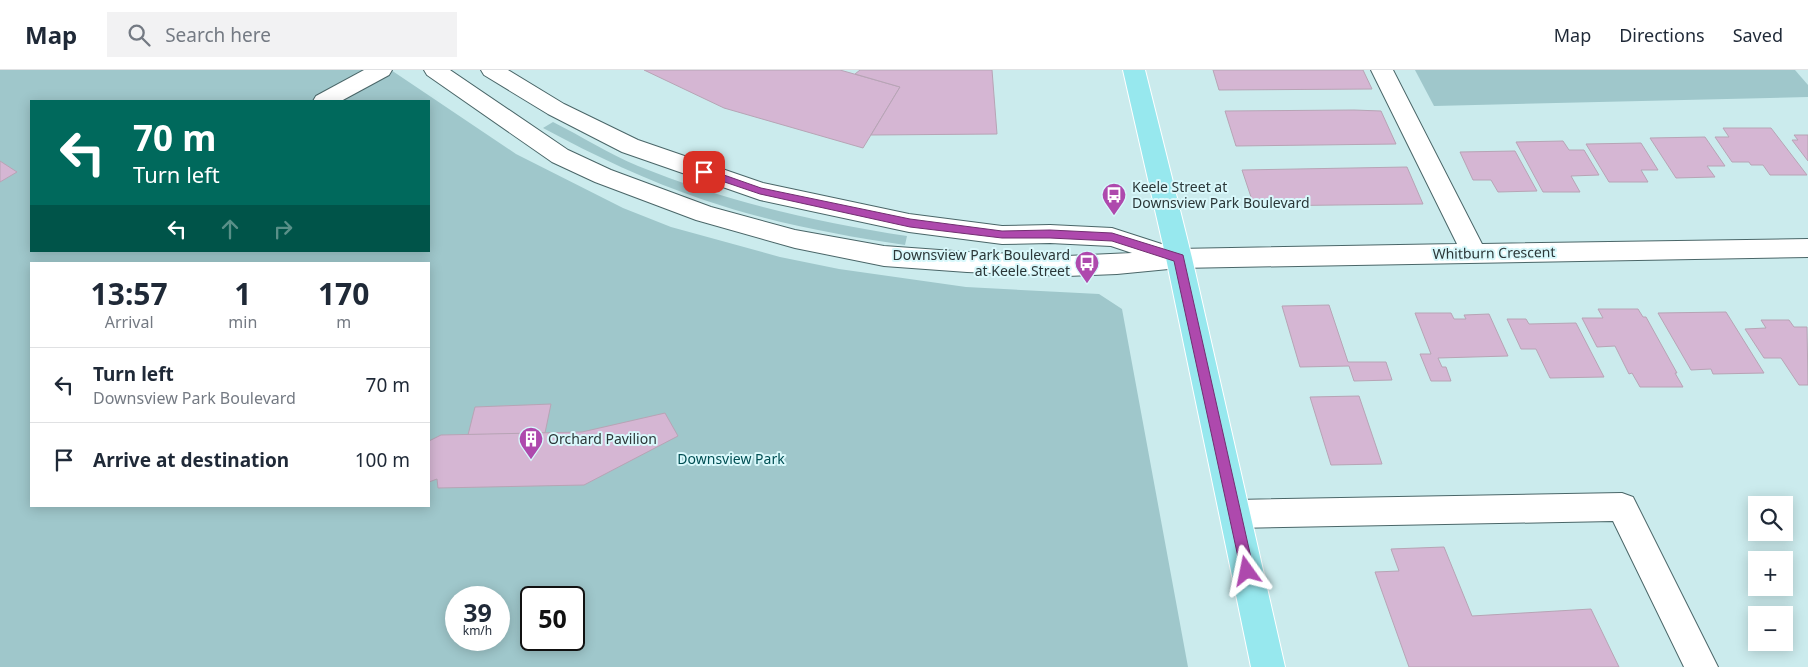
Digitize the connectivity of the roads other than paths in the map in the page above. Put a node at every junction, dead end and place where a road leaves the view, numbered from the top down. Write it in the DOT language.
graph roads {
  1 [pos="382,70"];
  2 [pos="435,70"];
  3 [pos="492,70"];
  4 [pos="1134,70"];
  5 [pos="1382,70"];
  6 [pos="326,100"];
  7 [pos="1808,248"];
  8 [pos="1474,254"];
  9 [pos="1179,258"];
  10 [pos="1235,514"];
  11 [pos="1268,667"];
  12 [pos="1701,667"];
  1 -- 6 [label="street"];
  2 -- 9 [label="street"];
  3 -- 9 [label="street"];
  4 -- 9 [label="main road"];
  5 -- 8 [label="street"];
  7 -- 8 [label="street, Whitburn Crescent"];
  8 -- 9 [label="street, Whitburn Crescent"];
  9 -- 10 [label="main road"];
  10 -- 11 [label="main road"];
  10 -- 12 [label="street"];
}
